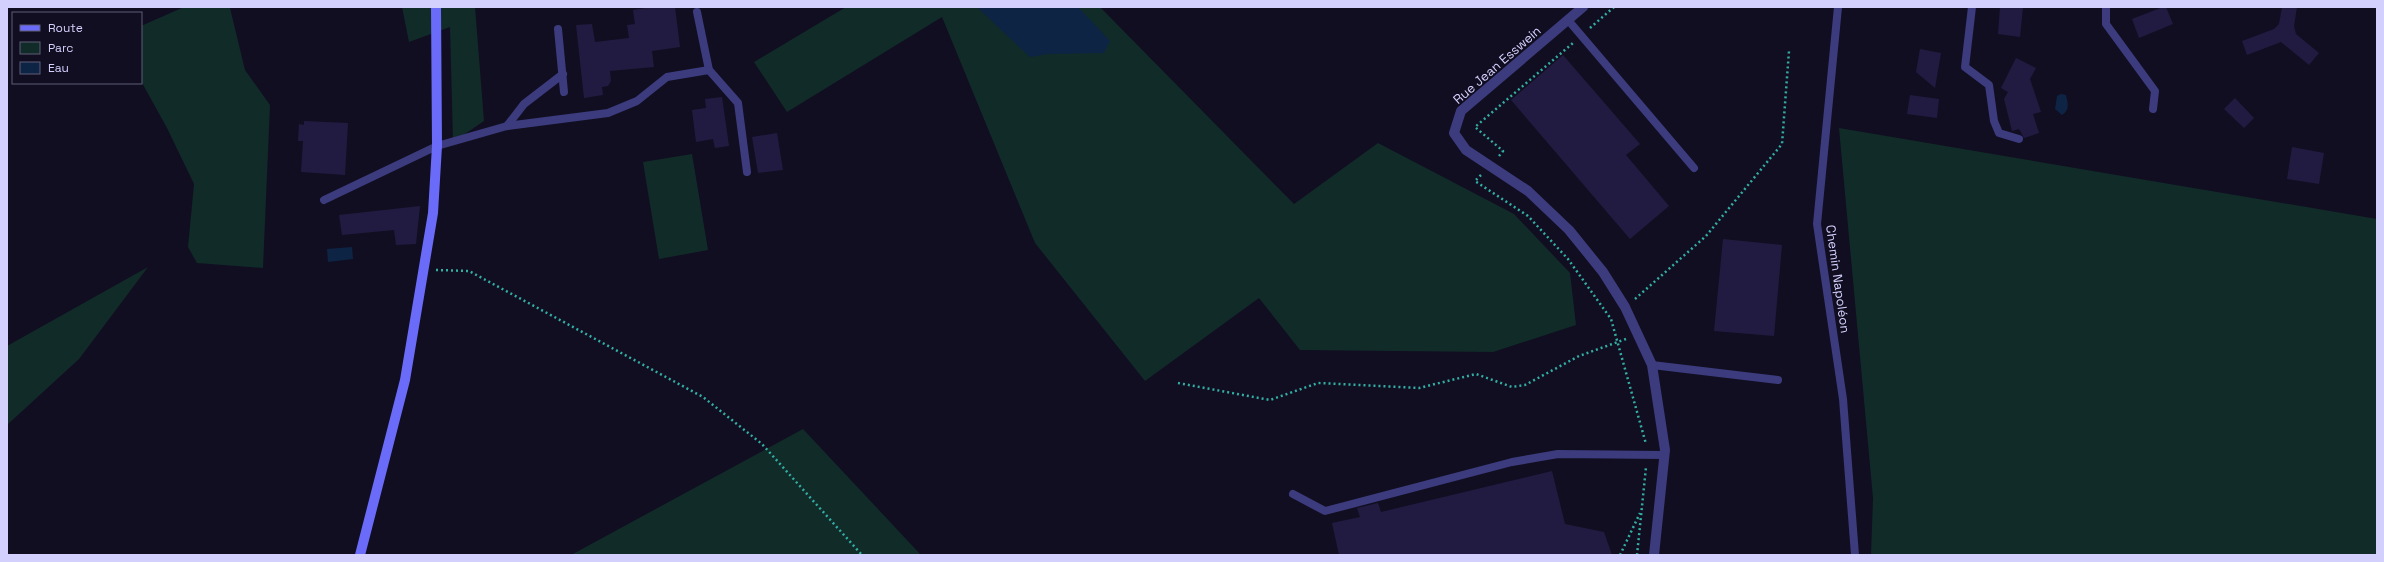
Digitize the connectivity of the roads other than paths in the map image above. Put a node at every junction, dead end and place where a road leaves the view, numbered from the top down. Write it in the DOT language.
graph roads {
  1 [pos="436,7"];
  2 [pos="1583,7"];
  3 [pos="1838,7"];
  4 [pos="1972,7"];
  5 [pos="2106,7"];
  6 [pos="697,12"];
  7 [pos="1568,20"];
  8 [pos="558,29"];
  9 [pos="709,70"];
  10 [pos="563,74"];
  11 [pos="564,92"];
  12 [pos="2153,109"];
  13 [pos="507,126"];
  14 [pos="2019,139"];
  15 [pos="437,146"];
  16 [pos="1694,168"];
  17 [pos="747,172"];
  18 [pos="324,200"];
  19 [pos="1652,365"];
  20 [pos="1778,380"];
  21 [pos="1665,455"];
  22 [pos="1293,494"];
  23 [pos="360,555"];
  24 [pos="1654,555"];
  25 [pos="1854,555"];
  1 -- 15 [label="street"];
  2 -- 7 [label="street, Rue Jean Esswein"];
  3 -- 25 [label="lane, Chemin Napoléon"];
  4 -- 14 [label="lane"];
  5 -- 12 [label="lane"];
  6 -- 9 [label="lane"];
  7 -- 16 [label="lane"];
  7 -- 19 [label="street, Rue Jean Esswein"];
  8 -- 10 [label="lane"];
  9 -- 13 [label="lane"];
  9 -- 17 [label="lane"];
  10 -- 11 [label="lane"];
  10 -- 13 [label="lane"];
  13 -- 15 [label="lane"];
  15 -- 18 [label="lane"];
  15 -- 23 [label="street"];
  19 -- 20 [label="lane"];
  19 -- 21 [label="street, Rue Jean Esswein"];
  21 -- 22 [label="lane"];
  21 -- 24 [label="street, Rue Jean Esswein"];
}
